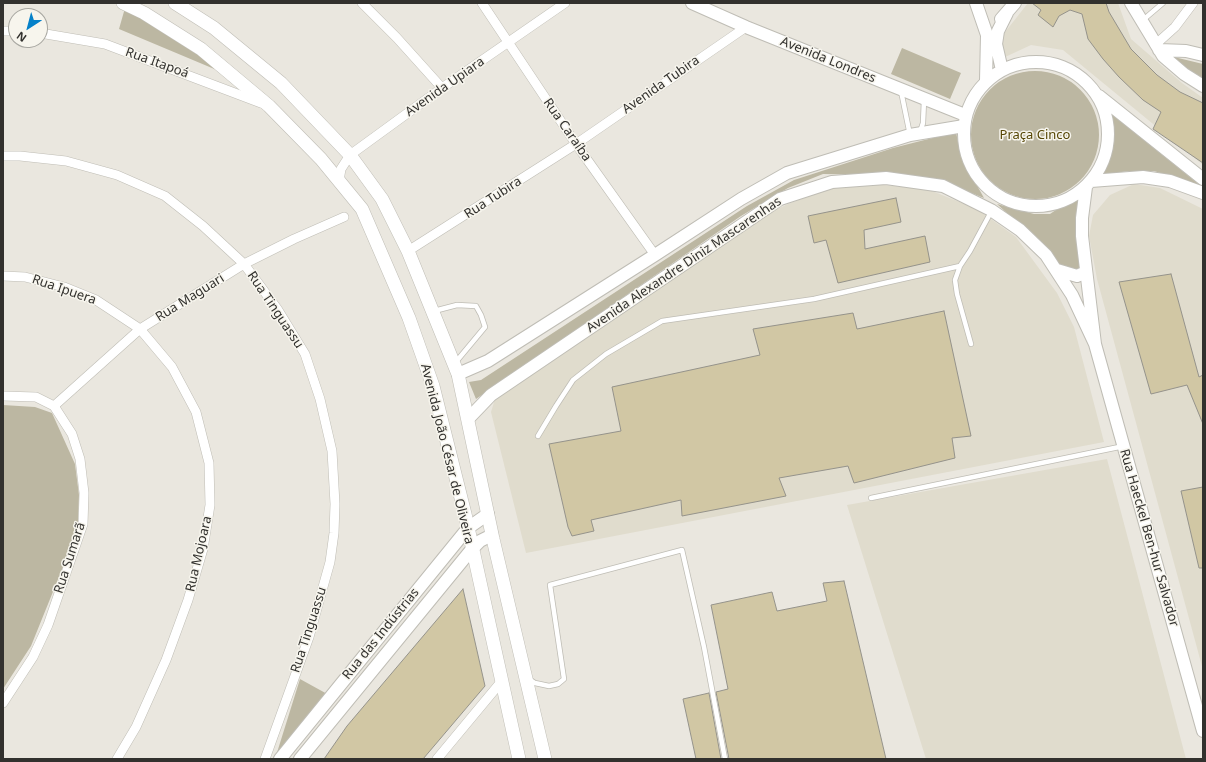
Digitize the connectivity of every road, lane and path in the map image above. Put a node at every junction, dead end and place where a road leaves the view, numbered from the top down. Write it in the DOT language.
graph roads {
  1 [pos="123,3"];
  2 [pos="175,3"];
  3 [pos="362,3"];
  4 [pos="482,3"];
  5 [pos="565,3"];
  6 [pos="692,3"];
  7 [pos="976,3"];
  8 [pos="1015,3"];
  9 [pos="1131,3"];
  10 [pos="1163,3"];
  11 [pos="1193,3"];
  12 [pos="1007,13"];
  13 [pos="1142,21"];
  14 [pos="746,27"];
  15 [pos="48,34"];
  16 [pos="987,35"];
  17 [pos="508,44"];
  18 [pos="1157,48"];
  19 [pos="1203,55"];
  20 [pos="1002,70"];
  21 [pos="986,81"];
  22 [pos="1203,86"];
  23 [pos="442,88"];
  24 [pos="901,89"];
  25 [pos="1096,93"];
  26 [pos="924,98"];
  27 [pos="269,106"];
  28 [pos="964,121"];
  29 [pos="915,134"];
  30 [pos="576,144"];
  31 [pos="350,155"];
  32 [pos="3,156"];
  33 [pos="1203,179"];
  34 [pos="339,181"];
  35 [pos="1088,184"];
  36 [pos="1203,193"];
  37 [pos="998,196"];
  38 [pos="991,210"];
  39 [pos="344,217"];
  40 [pos="408,251"];
  41 [pos="656,255"];
  42 [pos="244,264"];
  43 [pos="960,266"];
  44 [pos="1057,270"];
  45 [pos="1086,272"];
  46 [pos="3,276"];
  47 [pos="433,311"];
  48 [pos="140,329"];
  49 [pos="971,344"];
  50 [pos="1095,344"];
  51 [pos="456,369"];
  52 [pos="3,396"];
  53 [pos="54,406"];
  54 [pos="468,419"];
  55 [pos="538,436"];
  56 [pos="1124,446"];
  57 [pos="871,498"];
  58 [pos="488,514"];
  59 [pos="468,528"];
  60 [pos="492,535"];
  61 [pos="472,549"];
  62 [pos="524,676"];
  63 [pos="501,682"];
  64 [pos="3,703"];
  65 [pos="1203,731"];
  66 [pos="117,759"];
  67 [pos="264,759"];
  68 [pos="280,759"];
  69 [pos="300,759"];
  70 [pos="437,759"];
  71 [pos="519,759"];
  72 [pos="545,759"];
  73 [pos="725,759"];
  1 -- 27 [label="main road, Avenida João César de Oliveira"];
  2 -- 31 [label="main road, Avenida João César de Oliveira"];
  3 -- 23 [label="street"];
  4 -- 17 [label="street, Rua Caraíba"];
  5 -- 17 [label="street, Avenida Upiara"];
  6 -- 14 [label="street, Avenida Londres"];
  7 -- 16 [label="street"];
  8 -- 12 [label="street"];
  9 -- 13 [label="street"];
  10 -- 13 [label="lane"];
  11 -- 18 [label="street"];
  12 -- 16 [label="street"];
  12 -- 20 [label="street"];
  13 -- 18 [label="street"];
  14 -- 24 [label="street, Avenida Londres"];
  14 -- 30 [label="street, Avenida Tubira"];
  15 -- 27 [label="street, Rua Itapoá"];
  16 -- 21 [label="street"];
  17 -- 23 [label="street, Avenida Upiara"];
  17 -- 30 [label="street, Rua Caraíba"];
  18 -- 19 [label="street"];
  18 -- 22 [label="street"];
  20 -- 21 [label="street"];
  20 -- 25 [label="street"];
  21 -- 28 [label="street"];
  23 -- 31 [label="street, Avenida Upiara"];
  24 -- 26 [label="street, Avenida Londres"];
  24 -- 29 [label="lane"];
  25 -- 33 [label="street"];
  25 -- 35 [label="street"];
  26 -- 28 [label="street, Avenida Londres"];
  26 -- 29 [label="lane"];
  27 -- 34 [label="main road, Avenida João César de Oliveira"];
  28 -- 29 [label="street, Avenida Alexandre Diniz Mascarenhas"];
  28 -- 37 [label="street"];
  29 -- 41 [label="street, Avenida Alexandre Diniz Mascarenhas"];
  30 -- 40 [label="street, Rua Tubira"];
  30 -- 41 [label="street, Rua Caraíba"];
  31 -- 34 [label="street, Avenida Upiara"];
  31 -- 40 [label="main road, Avenida João César de Oliveira"];
  32 -- 42 [label="street, Rua Tinguassu"];
  34 -- 59 [label="main road, Avenida João César de Oliveira"];
  35 -- 36 [label="street"];
  35 -- 37 [label="street"];
  35 -- 45 [label="street, Rua Haeckel Ben-hur Salvador"];
  37 -- 38 [label="street"];
  38 -- 43 [label="lane"];
  38 -- 44 [label="street, Rua Haeckel Ben-hur Salvador"];
  38 -- 54 [label="street, Avenida Alexandre Diniz Mascarenhas"];
  39 -- 42 [label="street, Rua Maguari"];
  40 -- 47 [label="main road, Avenida João César de Oliveira"];
  41 -- 51 [label="street, Avenida Alexandre Diniz Mascarenhas"];
  42 -- 48 [label="street, Rua Maguari"];
  42 -- 67 [label="street, Rua Tinguassu"];
  43 -- 49 [label="lane"];
  43 -- 55 [label="lane"];
  44 -- 45 [label="street"];
  44 -- 50 [label="street, Rua Haeckel Ben-hur Salvador"];
  45 -- 50 [label="street, Rua Haeckel Ben-hur Salvador"];
  46 -- 48 [label="street, Rua Ipuera"];
  47 -- 51 [label="main road, Avenida João César de Oliveira"];
  47 -- 51 [label="lane"];
  48 -- 53 [label="street, Rua Maguari"];
  48 -- 66 [label="street, Rua Mojoara"];
  50 -- 56 [label="street, Rua Haeckel Ben-hur Salvador"];
  51 -- 54 [label="main road, Avenida João César de Oliveira"];
  52 -- 53 [label="street"];
  53 -- 64 [label="street, Rua Sumarã"];
  54 -- 58 [label="main road, Avenida João César de Oliveira"];
  56 -- 57 [label="lane"];
  56 -- 65 [label="street, Rua Haeckel Ben-hur Salvador"];
  58 -- 59 [label="street, Rua das Indústrias"];
  58 -- 60 [label="main road, Avenida João César de Oliveira"];
  59 -- 61 [label="main road, Avenida João César de Oliveira"];
  59 -- 68 [label="street, Rua das Indústrias"];
  60 -- 61 [label="street, Rua das Indústrias"];
  60 -- 62 [label="main road, Avenida João César de Oliveira"];
  61 -- 63 [label="main road, Avenida João César de Oliveira"];
  61 -- 69 [label="street, Rua das Indústrias"];
  62 -- 72 [label="main road, Avenida João César de Oliveira"];
  62 -- 73 [label="lane"];
  63 -- 70 [label="street"];
  63 -- 71 [label="main road, Avenida João César de Oliveira"];
}
